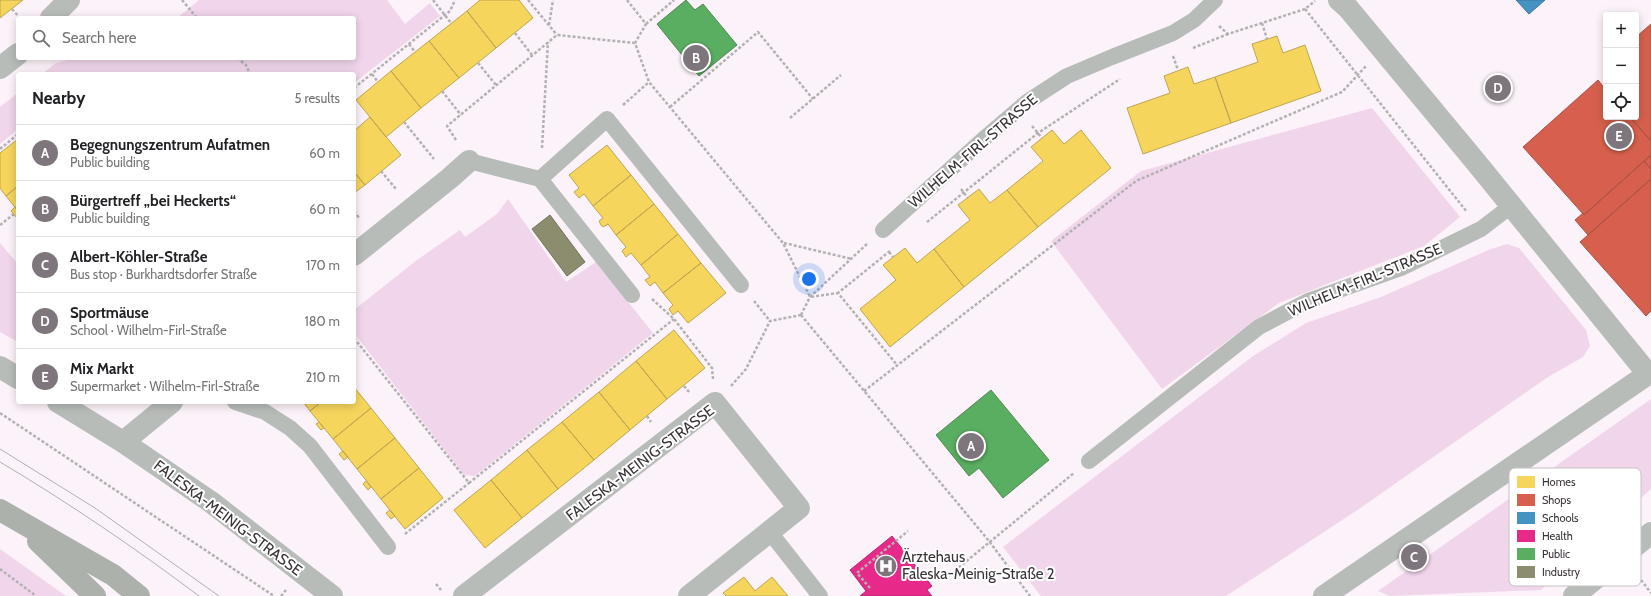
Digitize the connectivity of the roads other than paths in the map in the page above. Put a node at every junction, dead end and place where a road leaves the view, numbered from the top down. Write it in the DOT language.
graph roads {
  1 [pos="69,0"];
  2 [pos="1215,0"];
  3 [pos="1339,0"];
  4 [pos="53,16"];
  5 [pos="16,56"];
  6 [pos="0,68"];
  7 [pos="469,161"];
  8 [pos="540,179"];
  9 [pos="1511,206"];
  10 [pos="877,235"];
  11 [pos="356,253"];
  12 [pos="741,285"];
  13 [pos="632,295"];
  14 [pos="0,367"];
  15 [pos="1649,373"];
  16 [pos="16,377"];
  17 [pos="61,404"];
  18 [pos="170,404"];
  19 [pos="241,404"];
  20 [pos="123,442"];
  21 [pos="1089,461"];
  22 [pos="1514,468"];
  23 [pos="1509,471"];
  24 [pos="6,514"];
  25 [pos="769,531"];
  26 [pos="1651,533"];
  27 [pos="1641,541"];
  28 [pos="394,542"];
  29 [pos="1586,586"];
  30 [pos="478,592"];
  31 [pos="1334,594"];
  32 [pos="95,596"];
  33 [pos="139,596"];
  34 [pos="332,596"];
  35 [pos="688,596"];
  36 [pos="820,596"];
  37 [pos="1574,596"];
  1 -- 4 [label="street"];
  2 -- 10 [label="lane, WILHELM-FIRL-STRASSE"];
  3 -- 9 [label="street"];
  5 -- 6 [label="street"];
  7 -- 8 [label="lane"];
  7 -- 11 [label="street"];
  8 -- 12 [label="lane"];
  8 -- 13 [label="lane"];
  9 -- 15 [label="street"];
  9 -- 21 [label="lane, WILHELM-FIRL-STRASSE"];
  14 -- 16 [label="street"];
  15 -- 22 [label="street"];
  17 -- 20 [label="street, FALESKA-MEINIG-STRASSE"];
  18 -- 20 [label="street"];
  19 -- 28 [label="lane"];
  20 -- 34 [label="street, FALESKA-MEINIG-STRASSE"];
  23 -- 31 [label="street"];
  24 -- 32 [label="main road"];
  24 -- 33 [label="main road"];
  25 -- 30 [label="street, FALESKA-MEINIG-STRASSE"];
  25 -- 35 [label="street, FALESKA-MEINIG-STRASSE"];
  25 -- 36 [label="lane"];
  26 -- 27 [label="street"];
  29 -- 37 [label="street"];
}
